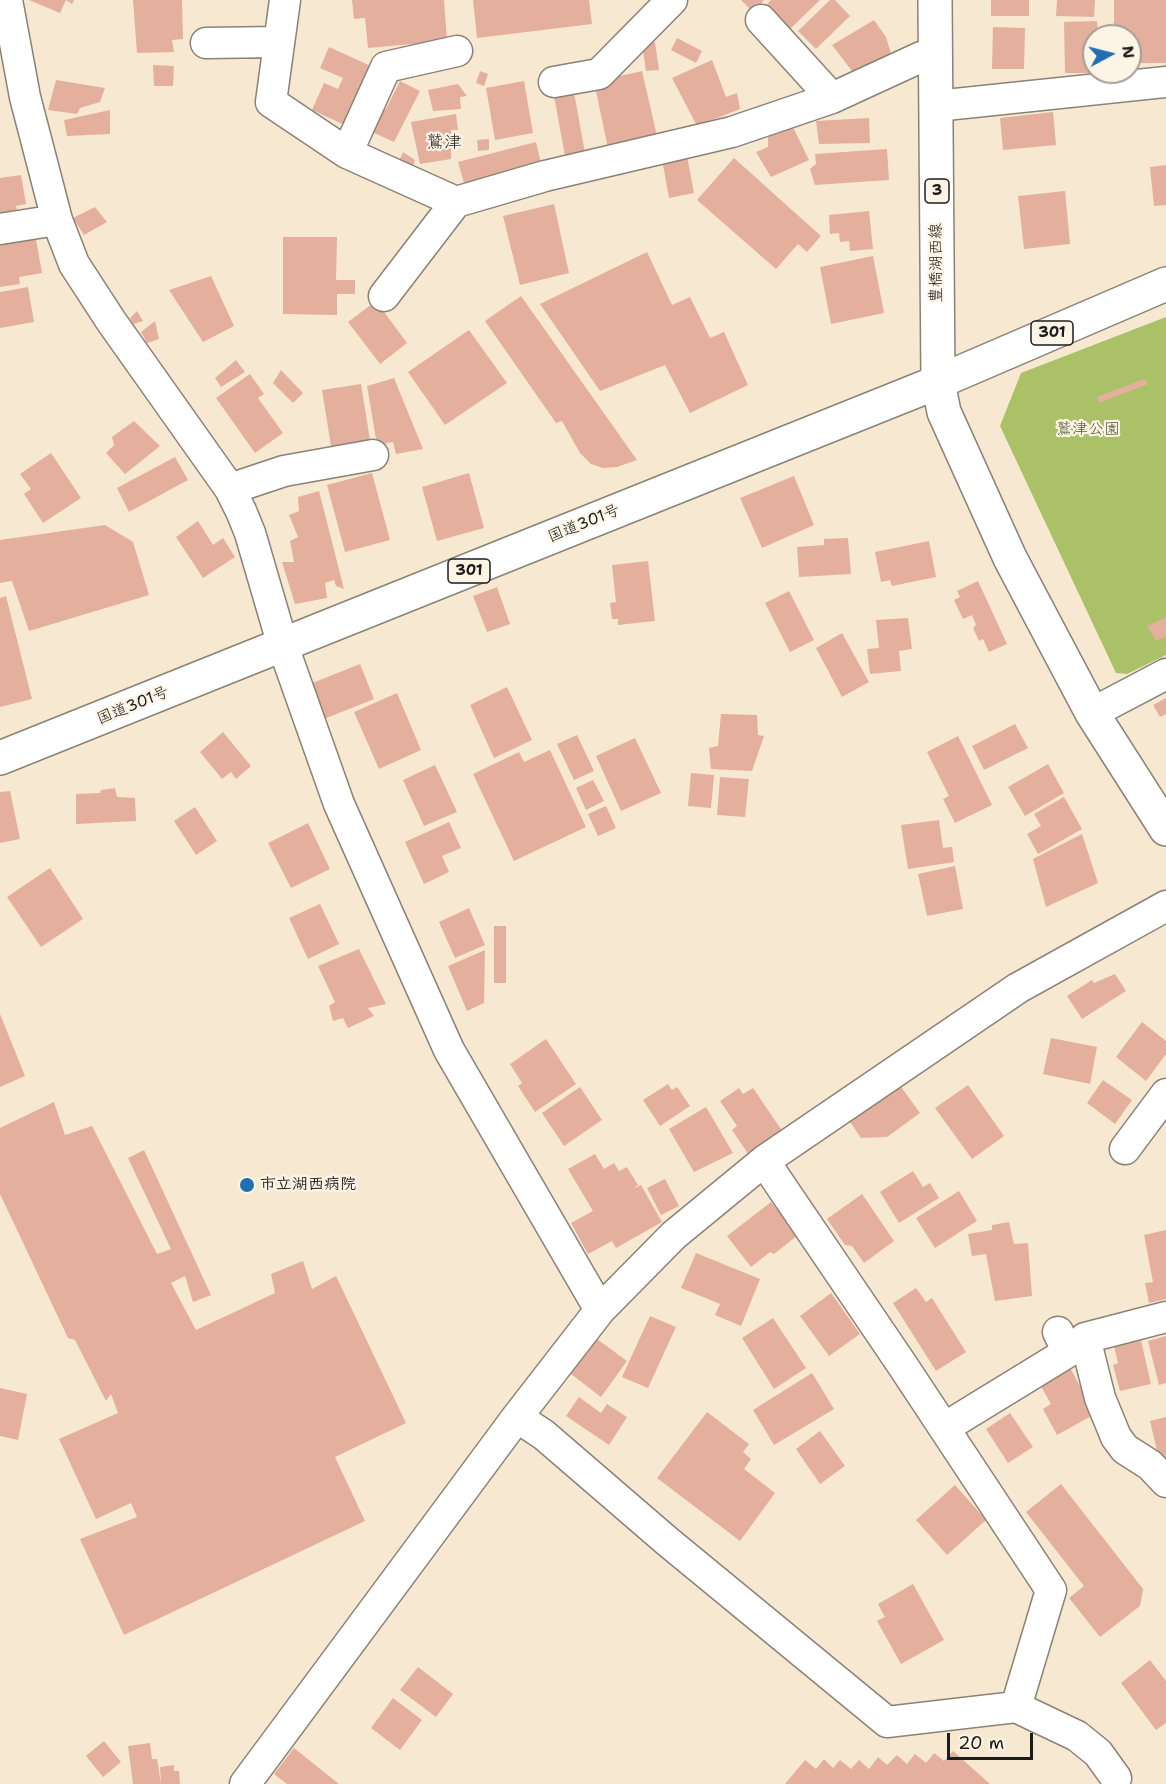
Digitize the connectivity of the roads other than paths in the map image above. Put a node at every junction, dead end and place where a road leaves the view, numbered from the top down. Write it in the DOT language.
graph roads {
  1 [pos="7,0"];
  2 [pos="285,0"];
  3 [pos="672,0"];
  4 [pos="935,0"];
  5 [pos="761,20"];
  6 [pos="279,42"];
  7 [pos="206,43"];
  8 [pos="457,51"];
  9 [pos="936,56"];
  10 [pos="554,82"];
  11 [pos="1166,82"];
  12 [pos="832,98"];
  13 [pos="936,106"];
  14 [pos="347,153"];
  15 [pos="456,202"];
  16 [pos="57,220"];
  17 [pos="0,229"];
  18 [pos="1166,284"];
  19 [pos="384,296"];
  20 [pos="938,382"];
  21 [pos="373,454"];
  22 [pos="230,489"];
  23 [pos="283,646"];
  24 [pos="1166,674"];
  25 [pos="1092,712"];
  26 [pos="0,758"];
  27 [pos="1166,829"];
  28 [pos="1166,906"];
  29 [pos="1166,1094"];
  30 [pos="1125,1149"];
  31 [pos="764,1161"];
  32 [pos="600,1311"];
  33 [pos="1166,1317"];
  34 [pos="1058,1332"];
  35 [pos="517,1417"];
  36 [pos="944,1428"];
  37 [pos="1166,1482"];
  38 [pos="1016,1707"];
  39 [pos="1116,1778"];
  40 [pos="245,1784"];
  1 -- 16 [label="street"];
  2 -- 6 [label="street"];
  3 -- 10 [label="street"];
  4 -- 9 [label="main road, 豊橋湖西線 / 3"];
  5 -- 12 [label="street"];
  6 -- 7 [label="street"];
  6 -- 14 [label="street"];
  8 -- 14 [label="street"];
  9 -- 12 [label="street"];
  9 -- 13 [label="main road, 豊橋湖西線 / 3"];
  11 -- 13 [label="street"];
  12 -- 15 [label="street"];
  13 -- 20 [label="main road, 豊橋湖西線 / 3"];
  14 -- 15 [label="street"];
  15 -- 19 [label="street"];
  16 -- 17 [label="street"];
  16 -- 22 [label="street"];
  18 -- 20 [label="main road, 国道301号 / 301"];
  20 -- 23 [label="main road, 国道301号 / 301"];
  20 -- 25 [label="main road, 豊橋湖西線"];
  21 -- 22 [label="street"];
  22 -- 23 [label="street"];
  23 -- 26 [label="main road, 国道301号 / 301"];
  23 -- 32 [label="street"];
  24 -- 25 [label="street"];
  25 -- 27 [label="main road, 豊橋湖西線"];
  28 -- 31 [label="street"];
  29 -- 30 [label="street"];
  31 -- 32 [label="street"];
  31 -- 36 [label="street"];
  32 -- 35 [label="street"];
  33 -- 37 [label="street"];
  34 -- 36 [label="street"];
  35 -- 38 [label="street"];
  35 -- 40 [label="street"];
  36 -- 38 [label="street"];
  38 -- 39 [label="street"];
}
